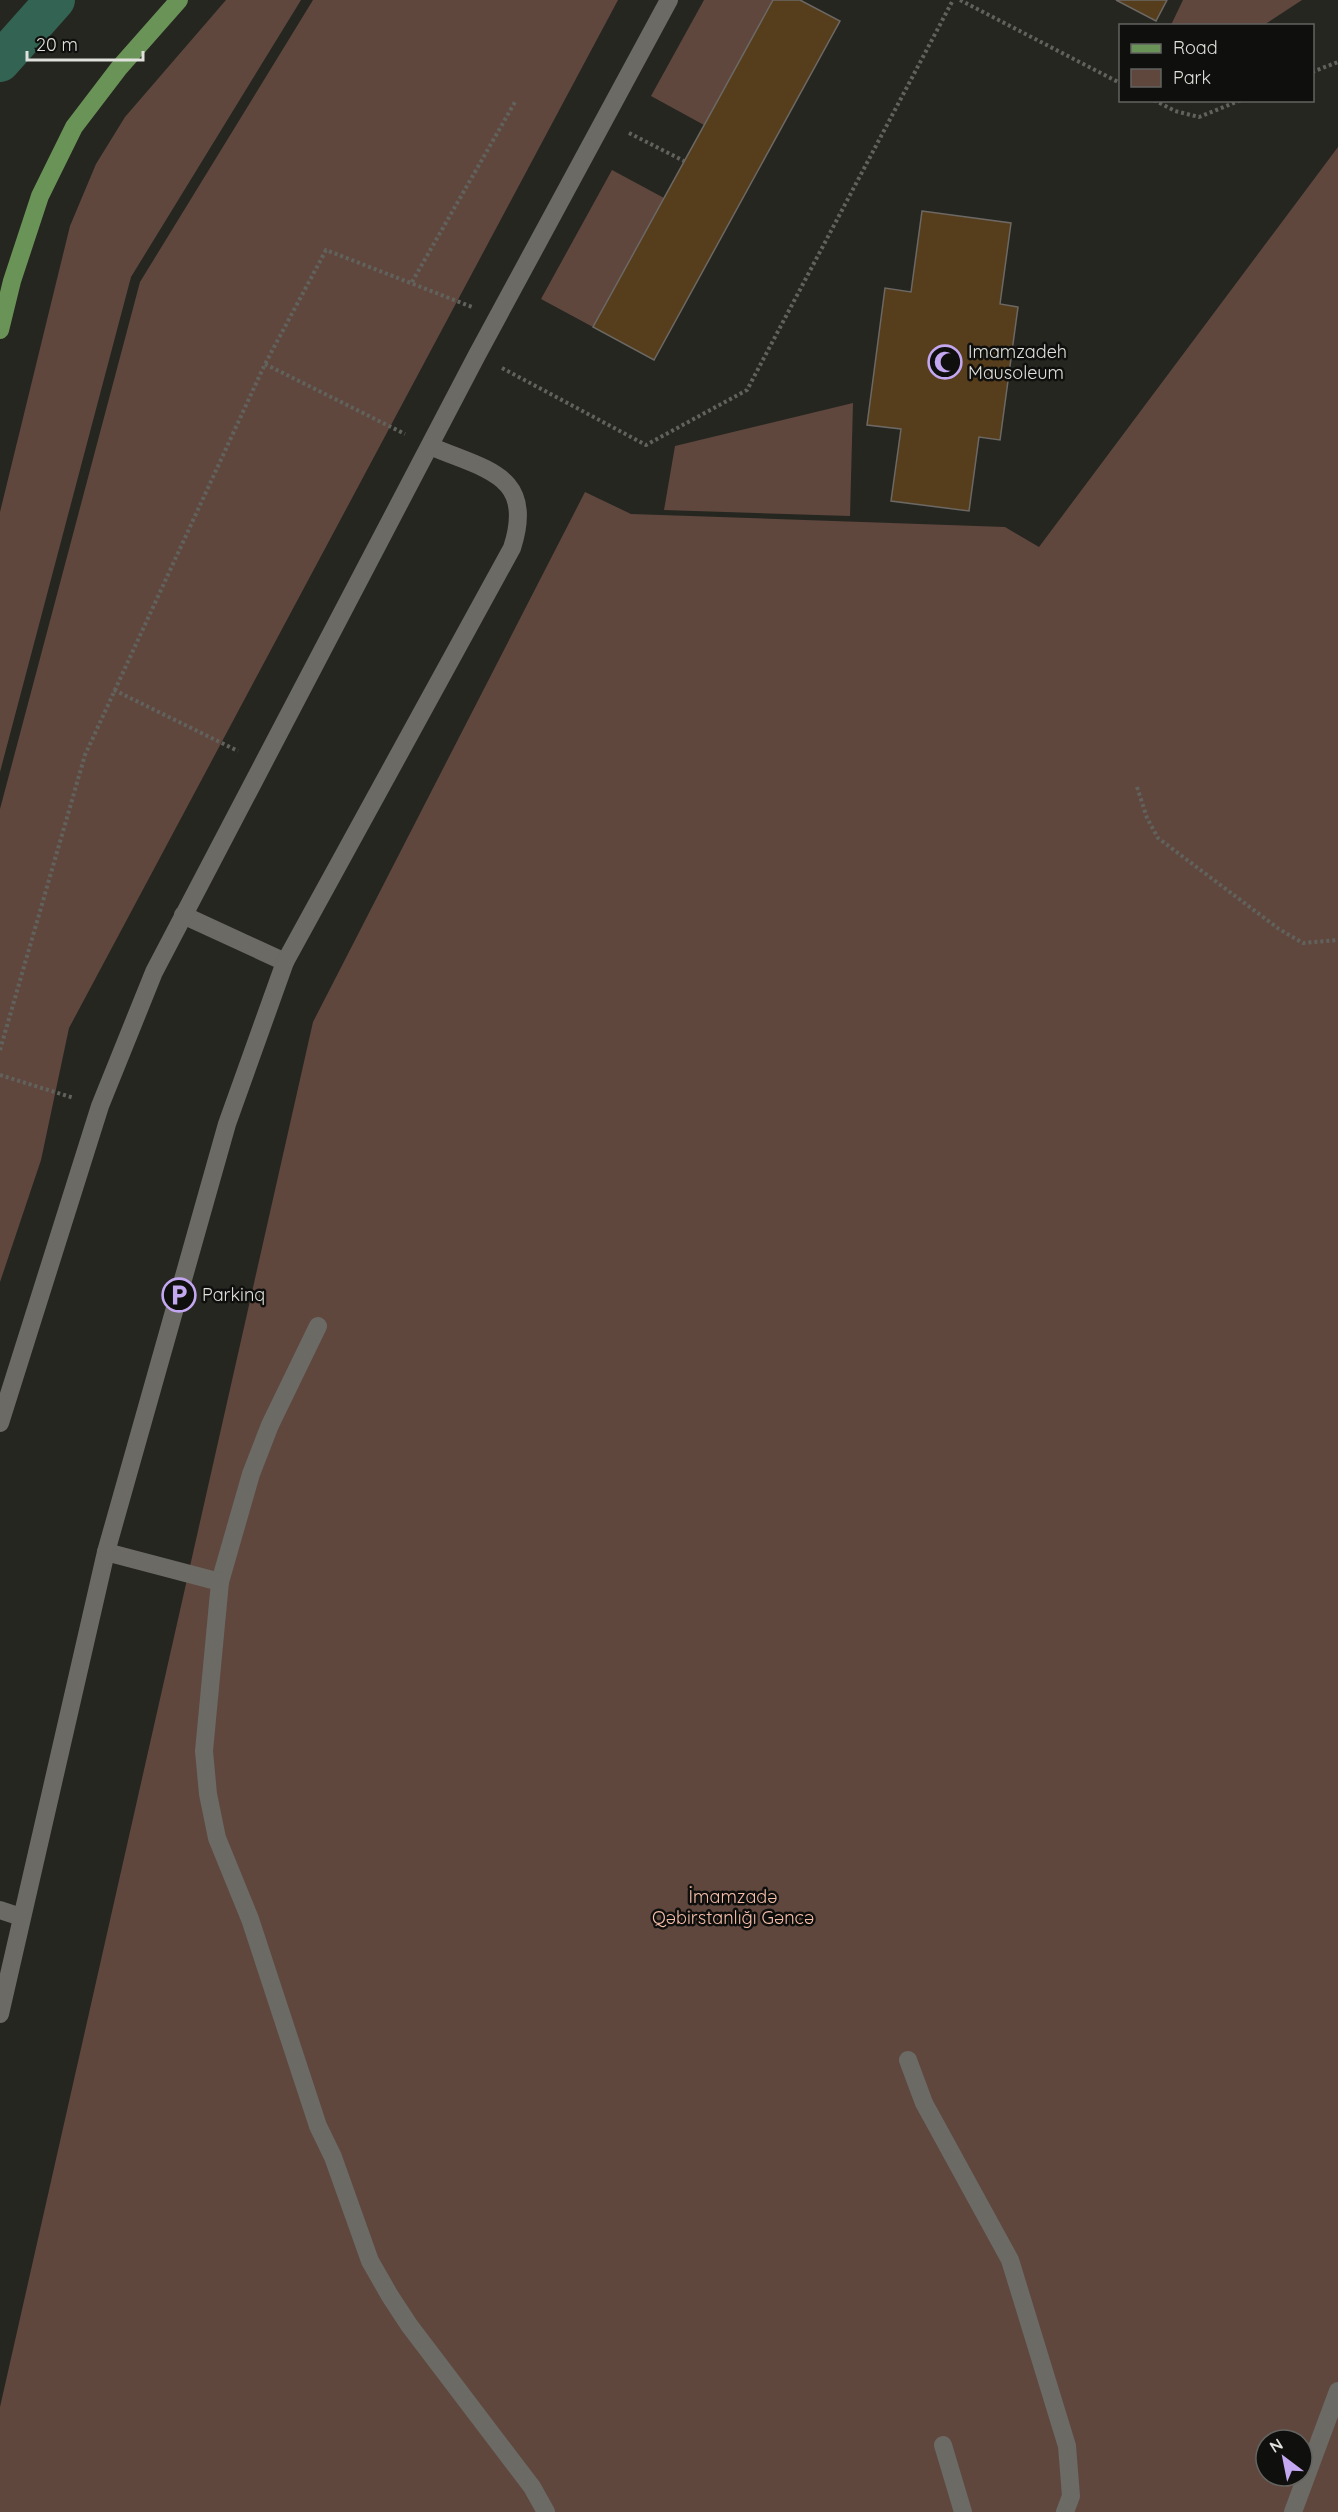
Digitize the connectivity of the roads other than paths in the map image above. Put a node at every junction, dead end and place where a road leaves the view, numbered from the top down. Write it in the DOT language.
graph roads {
  1 [pos="179,0"];
  2 [pos="669,0"];
  3 [pos="0,330"];
  4 [pos="430,446"];
  5 [pos="183,915"];
  6 [pos="285,962"];
  7 [pos="318,1326"];
  8 [pos="0,1423"];
  9 [pos="106,1552"];
  10 [pos="220,1582"];
  11 [pos="0,1910"];
  12 [pos="21,1917"];
  13 [pos="0,2014"];
  14 [pos="908,2060"];
  15 [pos="1338,2391"];
  16 [pos="943,2445"];
  17 [pos="546,2512"];
  18 [pos="963,2512"];
  19 [pos="1065,2512"];
  20 [pos="1293,2512"];
  1 -- 3 [label="main road"];
  2 -- 4 [label="street"];
  4 -- 5 [label="street"];
  4 -- 6 [label="street"];
  5 -- 6 [label="street"];
  5 -- 8 [label="street"];
  6 -- 9 [label="street"];
  7 -- 10 [label="street"];
  9 -- 10 [label="street"];
  9 -- 12 [label="street"];
  10 -- 17 [label="street"];
  11 -- 12 [label="street"];
  12 -- 13 [label="street"];
  14 -- 19 [label="street"];
  15 -- 20 [label="street"];
  16 -- 18 [label="street"];
}
